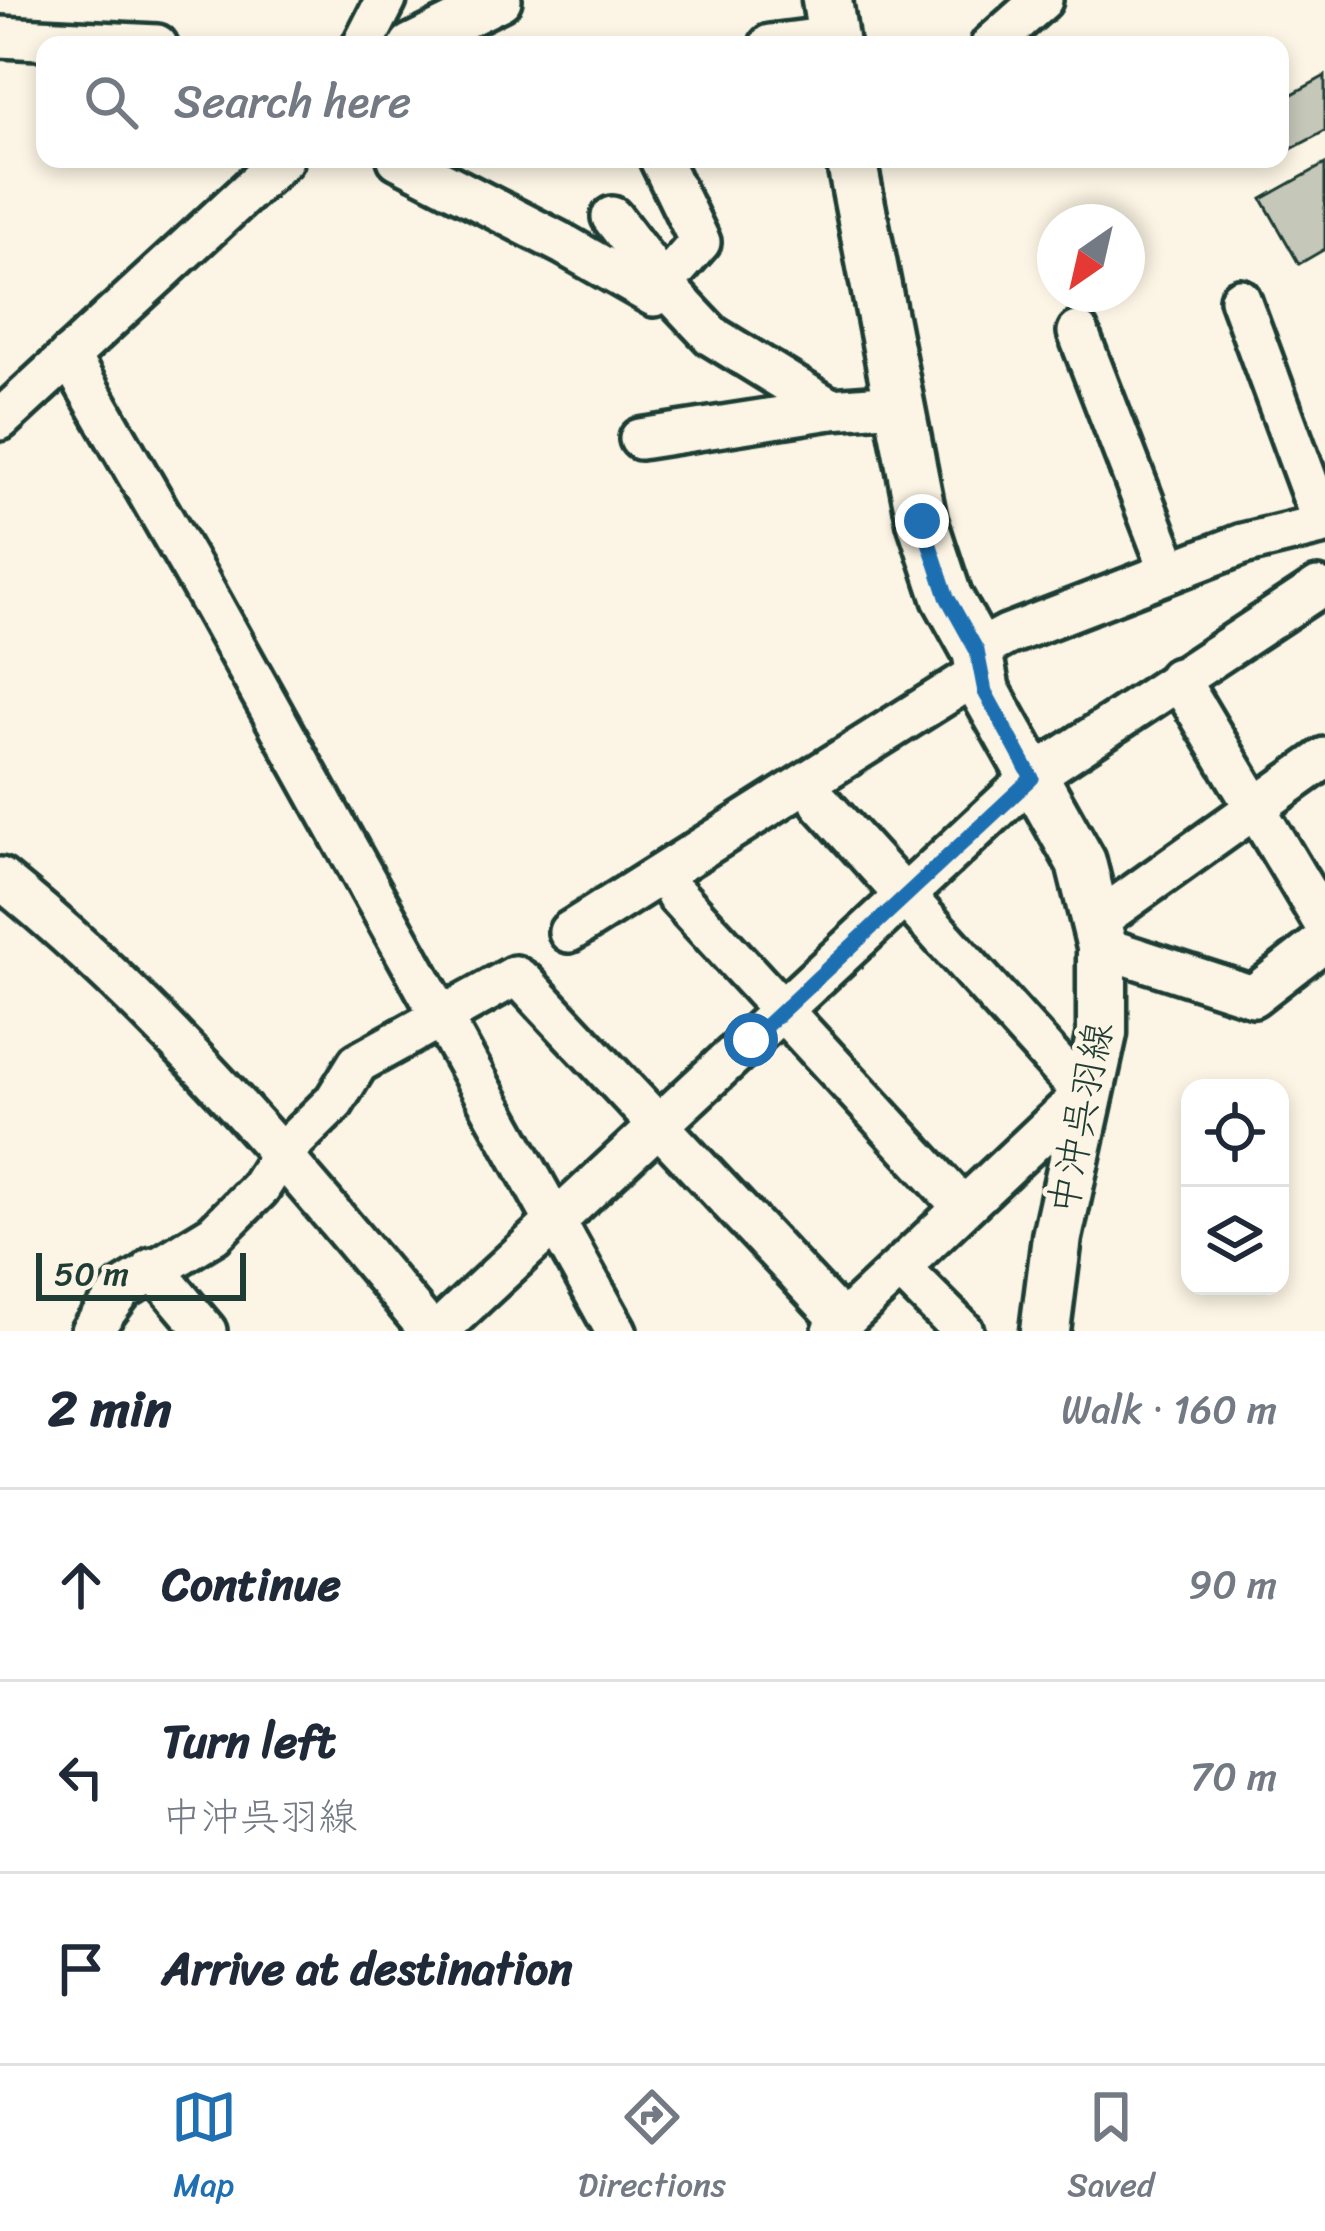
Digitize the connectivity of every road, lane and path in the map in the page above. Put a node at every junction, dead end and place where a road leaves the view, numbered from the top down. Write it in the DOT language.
graph roads {
  1 [pos="386,0"];
  2 [pos="501,0"];
  3 [pos="1042,0"];
  4 [pos="831,27"];
  5 [pos="368,36"];
  6 [pos="428,36"];
  7 [pos="800,36"];
  8 [pos="1001,36"];
  9 [pos="0,37"];
  10 [pos="36,39"];
  11 [pos="273,168"];
  12 [pos="415,168"];
  13 [pos="664,168"];
  14 [pos="856,168"];
  15 [pos="612,217"];
  16 [pos="663,284"];
  17 [pos="1240,299"];
  18 [pos="1078,332"];
  19 [pos="69,356"];
  20 [pos="898,404"];
  21 [pos="831,409"];
  22 [pos="0,420"];
  23 [pos="640,439"];
  24 [pos="1324,524"];
  25 [pos="1170,572"];
  26 [pos="1323,590"];
  27 [pos="979,662"];
  28 [pos="1178,678"];
  29 [pos="1325,758"];
  30 [pos="1032,778"];
  31 [pos="821,803"];
  32 [pos="1255,808"];
  33 [pos="0,878"];
  34 [pos="676,895"];
  35 [pos="906,896"];
  36 [pos="1325,925"];
  37 [pos="569,932"];
  38 [pos="1100,934"];
  39 [pos="1325,940"];
  40 [pos="782,1012"];
  41 [pos="438,1017"];
  42 [pos="1091,1087"];
  43 [pos="658,1126"];
  44 [pos="281,1153"];
  45 [pos="964,1207"];
  46 [pos="554,1223"];
  47 [pos="153,1268"];
  48 [pos="901,1269"];
  49 [pos="838,1327"];
  50 [pos="91,1331"];
  51 [pos="206,1331"];
  52 [pos="434,1331"];
  53 [pos="616,1331"];
  54 [pos="963,1331"];
  55 [pos="1045,1331"];
  1 -- 5 [label="street"];
  2 -- 6 [label="street"];
  3 -- 8 [label="street"];
  4 -- 7 [label="street"];
  9 -- 10 [label="street"];
  11 -- 19 [label="street"];
  12 -- 16 [label="street"];
  13 -- 16 [label="street"];
  14 -- 20 [label="main road, 中沖呉羽線"];
  15 -- 16 [label="street"];
  16 -- 21 [label="street"];
  17 -- 24 [label="street"];
  18 -- 25 [label="street"];
  19 -- 22 [label="street"];
  19 -- 41 [label="street"];
  20 -- 21 [label="street"];
  20 -- 27 [label="main road, 中沖呉羽線"];
  21 -- 23 [label="street"];
  24 -- 25 [label="street"];
  25 -- 27 [label="street"];
  26 -- 28 [label="street"];
  27 -- 30 [label="main road, 中沖呉羽線"];
  27 -- 37 [label="street"];
  28 -- 30 [label="street"];
  28 -- 32 [label="street"];
  29 -- 32 [label="street"];
  30 -- 35 [label="street"];
  30 -- 38 [label="main road, 中沖呉羽線"];
  31 -- 35 [label="street"];
  32 -- 36 [label="street"];
  32 -- 38 [label="street"];
  33 -- 44 [label="street"];
  34 -- 40 [label="street"];
  35 -- 40 [label="street"];
  35 -- 42 [label="street"];
  38 -- 39 [label="street"];
  38 -- 42 [label="main road, 中沖呉羽線"];
  40 -- 43 [label="street"];
  40 -- 45 [label="street"];
  41 -- 43 [label="street"];
  41 -- 44 [label="street"];
  41 -- 46 [label="street"];
  42 -- 45 [label="street"];
  42 -- 55 [label="main road, 中沖呉羽線"];
  43 -- 46 [label="street"];
  43 -- 49 [label="street"];
  44 -- 47 [label="street"];
  44 -- 52 [label="street"];
  45 -- 48 [label="street"];
  46 -- 52 [label="street"];
  46 -- 53 [label="street"];
  47 -- 50 [label="street"];
  47 -- 51 [label="street"];
  48 -- 49 [label="street"];
  48 -- 54 [label="street"];
}
